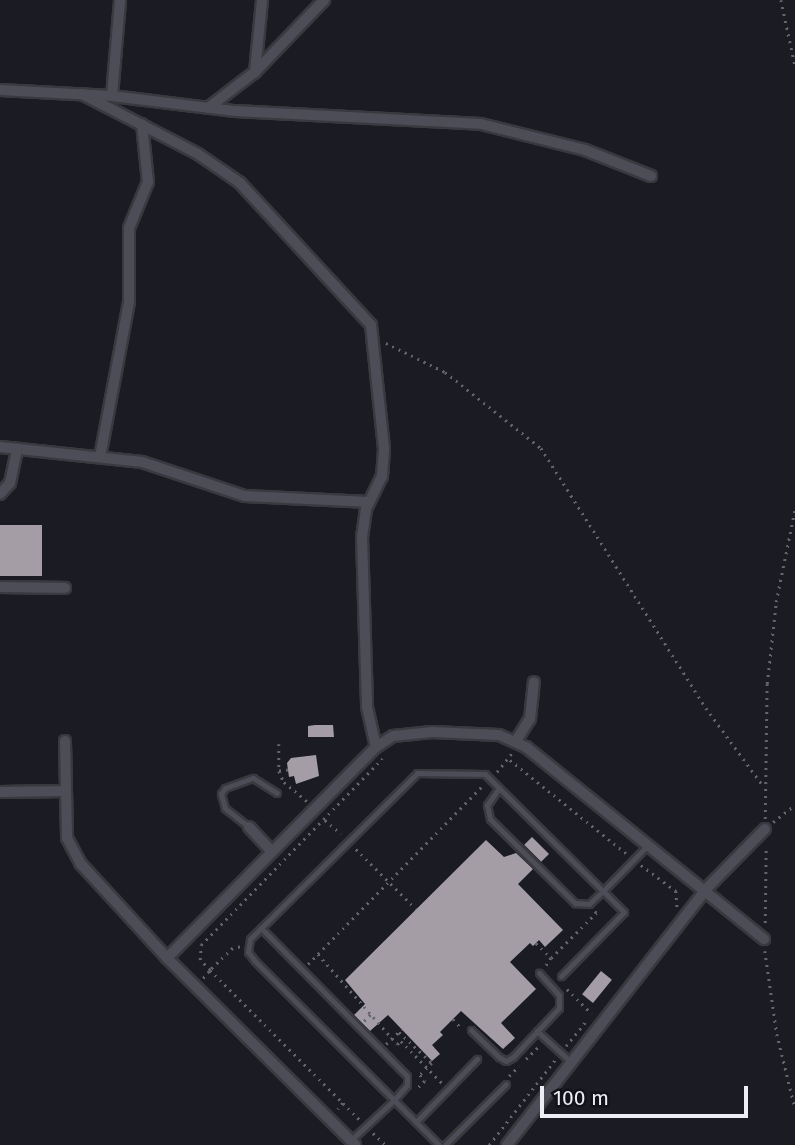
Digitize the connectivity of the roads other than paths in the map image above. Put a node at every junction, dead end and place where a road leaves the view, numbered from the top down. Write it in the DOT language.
graph roads {
  1 [pos="120,0"];
  2 [pos="262,0"];
  3 [pos="324,0"];
  4 [pos="255,72"];
  5 [pos="0,90"];
  6 [pos="82,94"];
  7 [pos="112,96"];
  8 [pos="208,108"];
  9 [pos="142,124"];
  10 [pos="651,176"];
  11 [pos="0,447"];
  12 [pos="17,449"];
  13 [pos="100,457"];
  14 [pos="0,494"];
  15 [pos="369,502"];
  16 [pos="0,587"];
  17 [pos="65,588"];
  18 [pos="534,682"];
  19 [pos="65,740"];
  20 [pos="516,741"];
  21 [pos="376,747"];
  22 [pos="499,788"];
  23 [pos="65,791"];
  24 [pos="0,792"];
  25 [pos="277,793"];
  26 [pos="249,827"];
  27 [pos="765,829"];
  28 [pos="649,844"];
  29 [pos="272,852"];
  30 [pos="706,889"];
  31 [pos="604,891"];
  32 [pos="261,928"];
  33 [pos="764,939"];
  34 [pos="167,958"];
  35 [pos="539,973"];
  36 [pos="561,975"];
  37 [pos="471,1030"];
  38 [pos="537,1031"];
  39 [pos="477,1059"];
  40 [pos="570,1061"];
  41 [pos="509,1082"];
  42 [pos="394,1100"];
  43 [pos="416,1122"];
  44 [pos="353,1143"];
  45 [pos="439,1145"];
  46 [pos="445,1145"];
  47 [pos="507,1145"];
  1 -- 7 [label="street"];
  2 -- 4 [label="street"];
  3 -- 4 [label="street"];
  4 -- 8 [label="street"];
  5 -- 6 [label="street"];
  6 -- 7 [label="street"];
  6 -- 9 [label="street"];
  7 -- 8 [label="street"];
  8 -- 10 [label="street"];
  9 -- 13 [label="street"];
  9 -- 15 [label="street"];
  11 -- 12 [label="street"];
  12 -- 13 [label="street"];
  12 -- 14 [label="street"];
  13 -- 15 [label="street"];
  15 -- 21 [label="street"];
  16 -- 17 [label="street"];
  18 -- 20 [label="street"];
  19 -- 23 [label="street"];
  20 -- 21 [label="street"];
  20 -- 28 [label="street"];
  21 -- 29 [label="street"];
  22 -- 31 [label="lane"];
  22 -- 31 [label="lane"];
  22 -- 32 [label="lane"];
  23 -- 24 [label="street"];
  23 -- 34 [label="street"];
  25 -- 26 [label="lane"];
  26 -- 29 [label="street"];
  27 -- 30 [label="street"];
  28 -- 30 [label="street"];
  28 -- 31 [label="lane"];
  29 -- 34 [label="street"];
  30 -- 33 [label="street"];
  30 -- 40 [label="street"];
  31 -- 36 [label="lane"];
  32 -- 42 [label="lane"];
  32 -- 42 [label="lane"];
  34 -- 44 [label="street"];
  35 -- 38 [label="lane"];
  37 -- 38 [label="lane"];
  38 -- 40 [label="lane"];
  39 -- 43 [label="lane"];
  40 -- 47 [label="street"];
  41 -- 46 [label="lane"];
  42 -- 43 [label="lane"];
  42 -- 44 [label="lane"];
  43 -- 45 [label="lane"];
}
